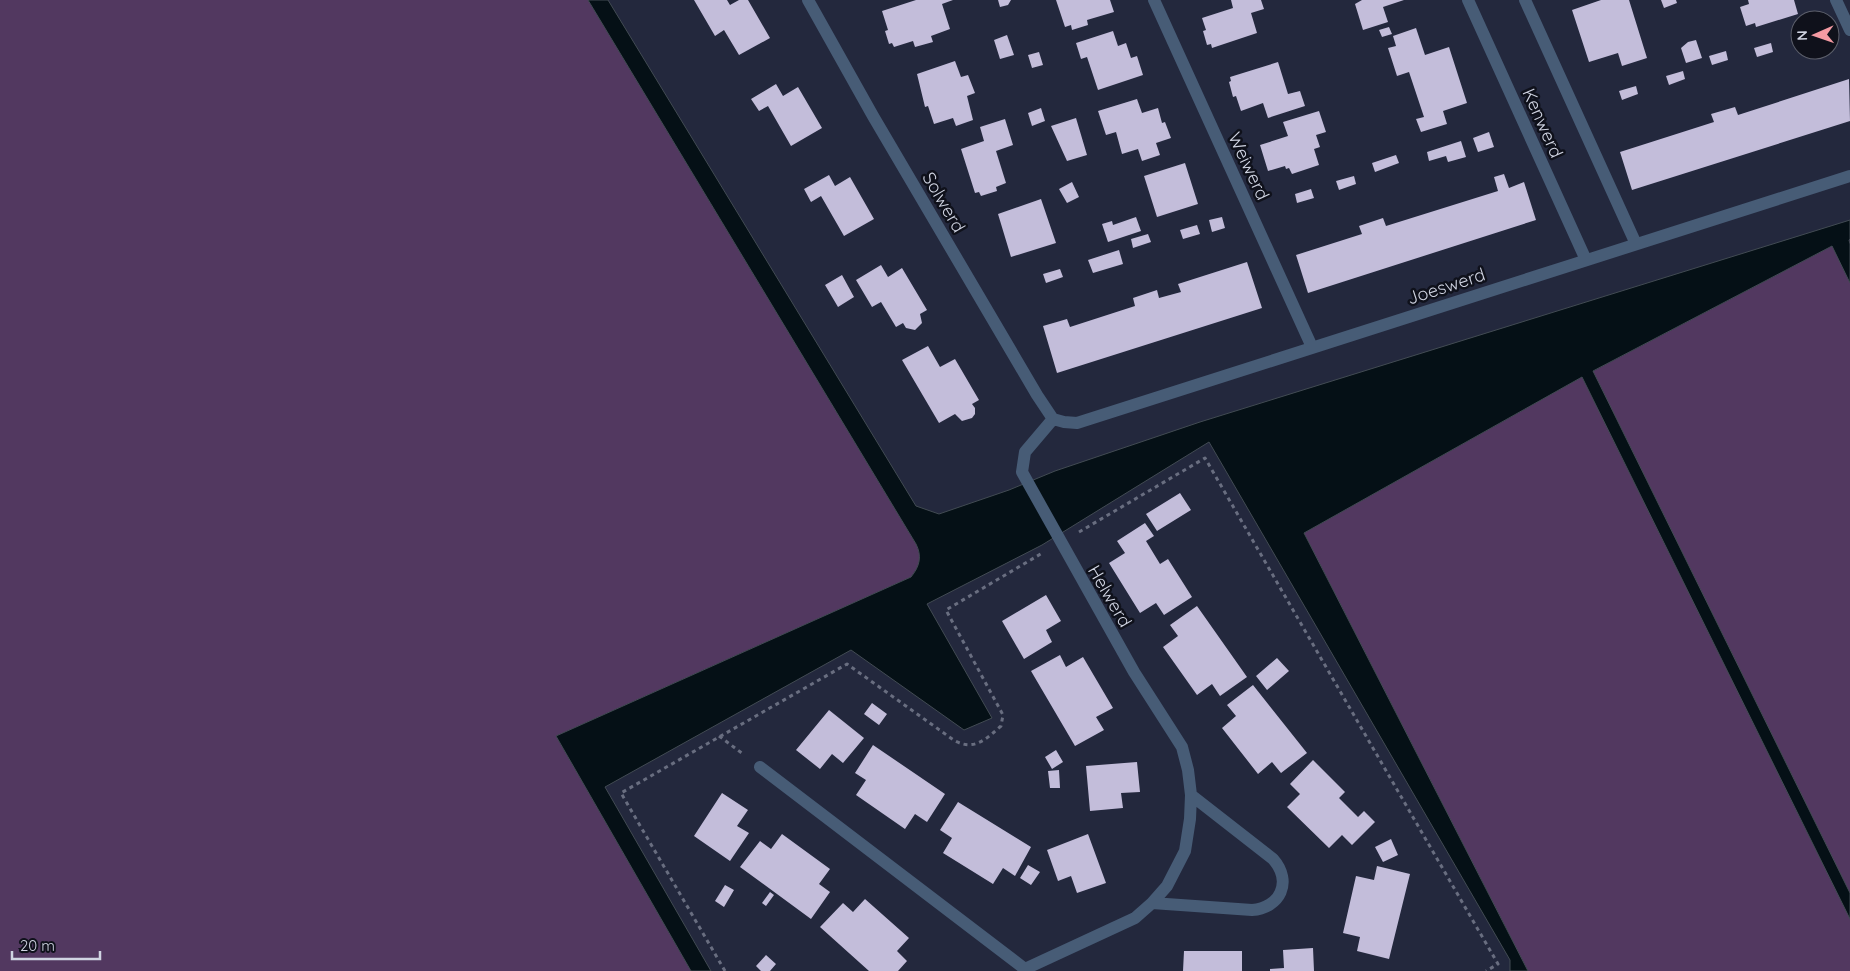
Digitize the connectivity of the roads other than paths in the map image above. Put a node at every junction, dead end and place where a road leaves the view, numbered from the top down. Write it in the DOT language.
graph roads {
  1 [pos="808,0"];
  2 [pos="1154,0"];
  3 [pos="1468,0"];
  4 [pos="1525,0"];
  5 [pos="1836,0"];
  6 [pos="1850,30"];
  7 [pos="1850,176"];
  8 [pos="1636,244"];
  9 [pos="1586,260"];
  10 [pos="1312,347"];
  11 [pos="1053,419"];
  12 [pos="760,767"];
  13 [pos="1191,794"];
  14 [pos="1152,903"];
  15 [pos="1025,970"];
  1 -- 11 [label="street, Solwerd"];
  2 -- 10 [label="street, Weiwerd"];
  3 -- 9 [label="street, Kenwerd"];
  4 -- 8 [label="street, Kenwerd"];
  5 -- 6 [label="street"];
  7 -- 8 [label="street, Joeswerd"];
  8 -- 9 [label="street, Joeswerd"];
  9 -- 10 [label="street, Joeswerd"];
  10 -- 11 [label="street, Joeswerd"];
  11 -- 13 [label="street, Helwerd"];
  12 -- 15 [label="street, Helwerd"];
  13 -- 14 [label="street, Helwerd"];
  13 -- 14 [label="street"];
  14 -- 15 [label="street, Helwerd"];
}
